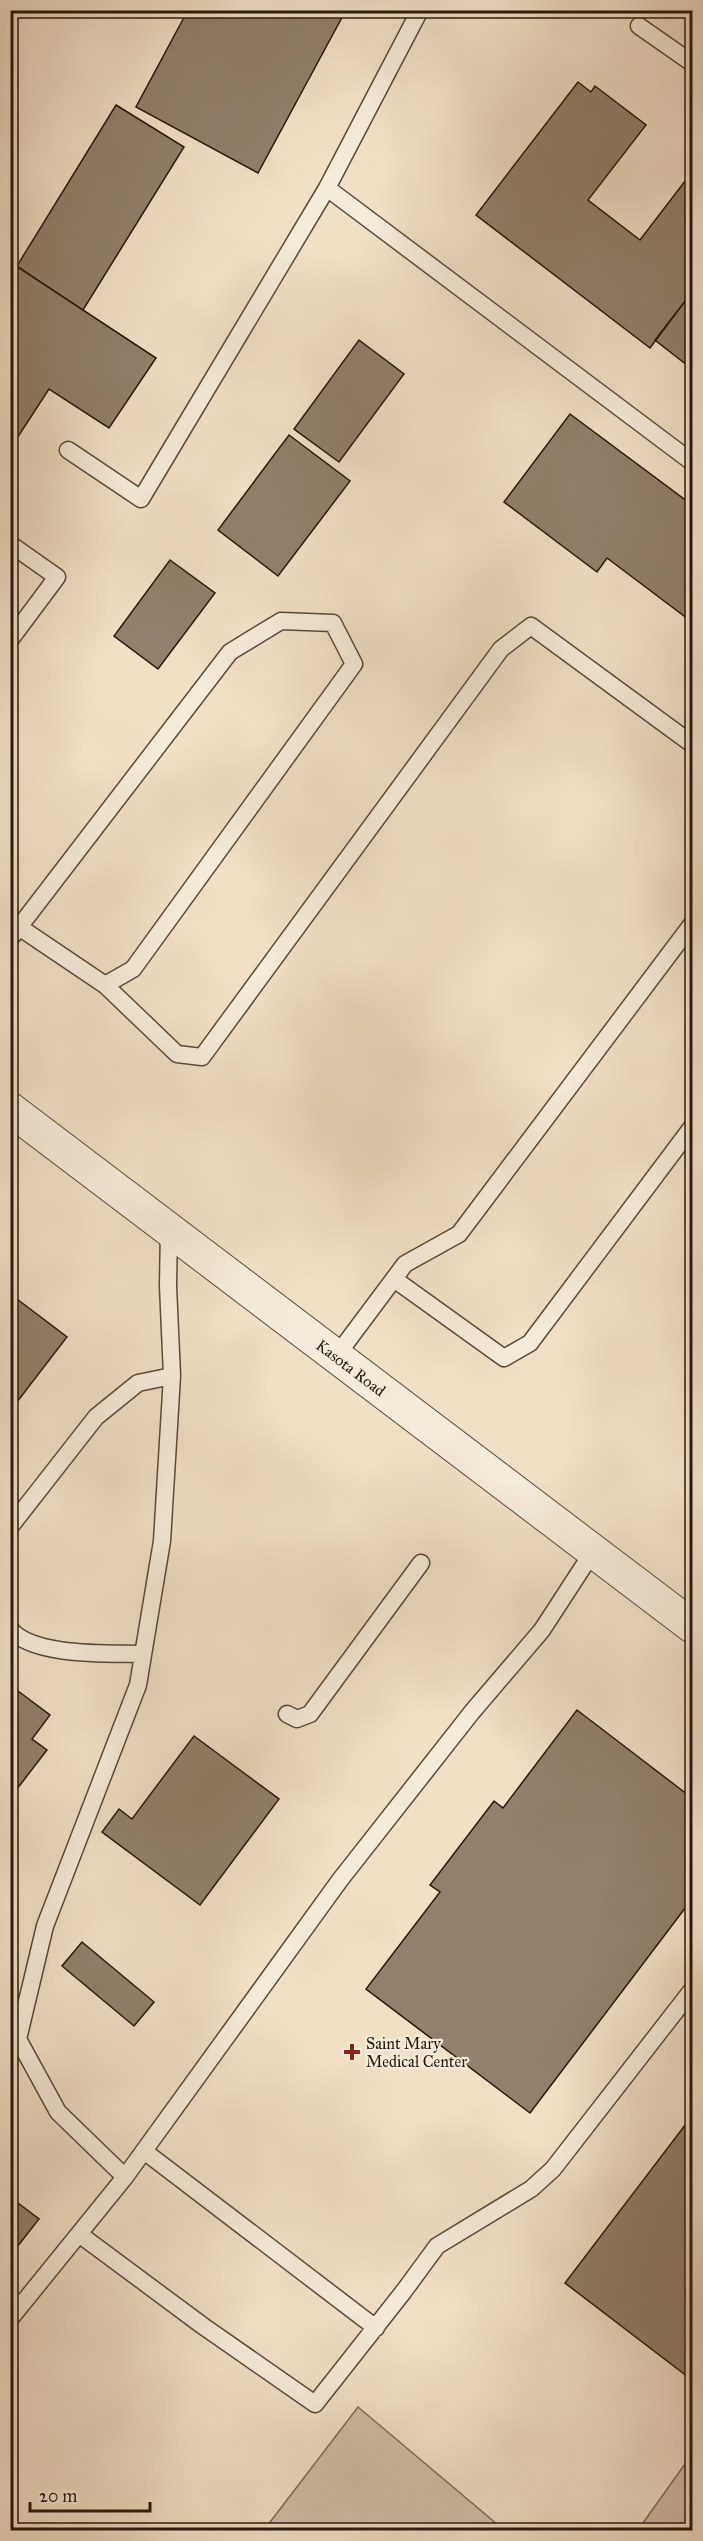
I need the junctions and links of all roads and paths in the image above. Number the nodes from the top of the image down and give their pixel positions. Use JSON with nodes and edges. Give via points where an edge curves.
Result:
{"nodes":[{"id":1,"x":420,"y":10,"type":"edge"},
{"id":2,"x":639,"y":26,"type":"dead end"},
{"id":3,"x":693,"y":63,"type":"edge"},
{"id":4,"x":327,"y":188,"type":"junction"},
{"id":5,"x":68,"y":450,"type":"dead end"},
{"id":6,"x":693,"y":462,"type":"edge"},
{"id":7,"x":10,"y":544,"type":"edge"},
{"id":8,"x":10,"y":640,"type":"edge"},
{"id":9,"x":693,"y":744,"type":"edge"},
{"id":10,"x":693,"y":924,"type":"edge"},
{"id":11,"x":15,"y":933,"type":"edge"},
{"id":12,"x":105,"y":985,"type":"junction"},
{"id":13,"x":10,"y":1109,"type":"edge"},
{"id":14,"x":693,"y":1127,"type":"edge"},
{"id":15,"x":169,"y":1228,"type":"junction"},
{"id":16,"x":394,"y":1279,"type":"junction"},
{"id":17,"x":337,"y":1355,"type":"junction"},
{"id":18,"x":172,"y":1376,"type":"junction"},
{"id":19,"x":10,"y":1527,"type":"edge"},
{"id":20,"x":594,"y":1550,"type":"junction"},
{"id":21,"x":421,"y":1563,"type":"dead end"},
{"id":22,"x":693,"y":1626,"type":"edge"},
{"id":23,"x":10,"y":1629,"type":"edge"},
{"id":24,"x":143,"y":1654,"type":"junction"},
{"id":25,"x":288,"y":1714,"type":"dead end"},
{"id":26,"x":693,"y":1990,"type":"edge"},
{"id":27,"x":144,"y":2151,"type":"junction"},
{"id":28,"x":125,"y":2177,"type":"junction"},
{"id":29,"x":80,"y":2234,"type":"junction"},
{"id":30,"x":10,"y":2319,"type":"edge"},
{"id":31,"x":376,"y":2328,"type":"junction"}],
"edges":[{"from":1,"to":4,"type":"lane"},
{"from":2,"to":3,"type":"lane"},
{"from":4,"to":5,"type":"lane","via":[[141,499]]},
{"from":4,"to":6,"type":"lane"},
{"from":7,"to":8,"type":"lane","via":[[57,578]]},
{"from":9,"to":12,"type":"lane","via":[[531,626],[501,649],[202,1057],[177,1054]]},
{"from":10,"to":16,"type":"lane","via":[[459,1234],[405,1264]]},
{"from":11,"to":12,"type":"lane"},
{"from":11,"to":12,"type":"lane","via":[[230,652],[281,621],[333,623],[354,664],[133,969]]},
{"from":13,"to":15,"type":"street","name":"Kasota Road"},
{"from":14,"to":16,"type":"lane","via":[[530,1343],[504,1358]]},
{"from":15,"to":17,"type":"street","name":"Kasota Road"},
{"from":15,"to":18,"type":"lane"},
{"from":16,"to":17,"type":"lane"},
{"from":17,"to":20,"type":"street","name":"Kasota Road"},
{"from":18,"to":19,"type":"lane","via":[[138,1383],[96,1417]]},
{"from":18,"to":24,"type":"lane","via":[[162,1541]]},
{"from":20,"to":22,"type":"street","name":"Kasota Road"},
{"from":20,"to":27,"type":"lane","via":[[542,1630],[340,1880]]},
{"from":21,"to":25,"type":"lane","via":[[310,1714],[297,1719]]},
{"from":23,"to":24,"type":"lane","via":[[53,1650]]},
{"from":24,"to":28,"type":"lane","via":[[138,1685],[45,1926],[18,2039],[58,2112]]},
{"from":26,"to":31,"type":"lane","via":[[553,2169],[531,2189],[437,2246]]},
{"from":27,"to":28,"type":"lane"},
{"from":27,"to":31,"type":"lane"},
{"from":28,"to":29,"type":"lane"},
{"from":29,"to":30,"type":"lane"},
{"from":29,"to":31,"type":"lane","via":[[315,2404]]}]}
